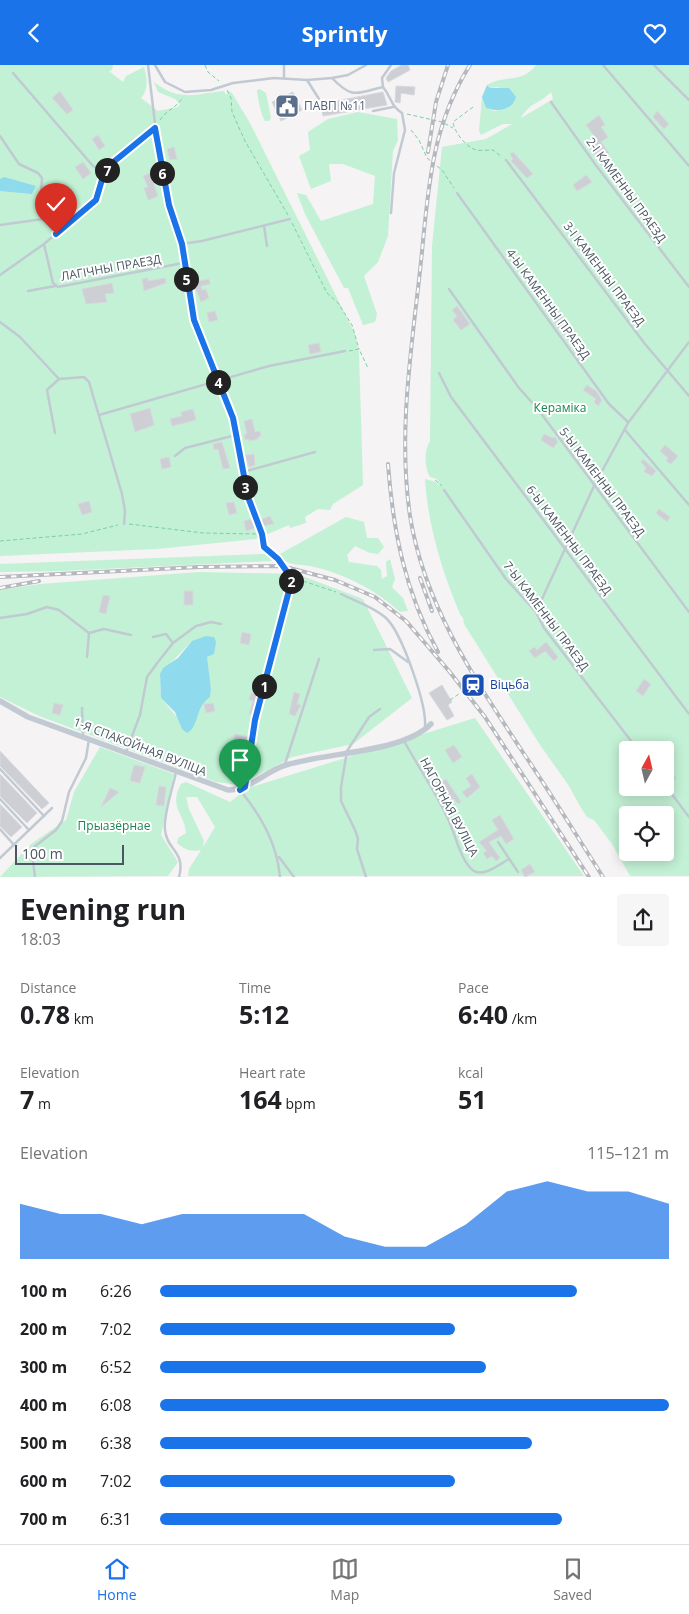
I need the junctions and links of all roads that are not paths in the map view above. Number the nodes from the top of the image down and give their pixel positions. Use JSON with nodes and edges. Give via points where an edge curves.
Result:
{"nodes":[{"id":1,"x":148,"y":65,"type":"edge"},
{"id":2,"x":155,"y":65,"type":"edge"},
{"id":3,"x":284,"y":65,"type":"edge"},
{"id":4,"x":366,"y":65,"type":"edge"},
{"id":5,"x":391,"y":65,"type":"edge"},
{"id":6,"x":603,"y":65,"type":"edge"},
{"id":7,"x":654,"y":65,"type":"edge"},
{"id":8,"x":14,"y":73,"type":"dead end"},
{"id":9,"x":284,"y":77,"type":"junction"},
{"id":10,"x":332,"y":78,"type":"junction"},
{"id":11,"x":307,"y":81,"type":"junction"},
{"id":12,"x":383,"y":87,"type":"junction"},
{"id":13,"x":319,"y":99,"type":"dead end"},
{"id":14,"x":689,"y":101,"type":"edge"},
{"id":15,"x":552,"y":102,"type":"dead end"},
{"id":16,"x":393,"y":107,"type":"junction"},
{"id":17,"x":373,"y":111,"type":"dead end"},
{"id":18,"x":155,"y":128,"type":"junction"},
{"id":19,"x":0,"y":136,"type":"edge"},
{"id":20,"x":506,"y":160,"type":"road end"},
{"id":21,"x":689,"y":165,"type":"edge"},
{"id":22,"x":104,"y":173,"type":"junction"},
{"id":23,"x":458,"y":193,"type":"road end"},
{"id":24,"x":391,"y":213,"type":"dead end"},
{"id":25,"x":44,"y":219,"type":"junction"},
{"id":26,"x":290,"y":219,"type":"dead end"},
{"id":27,"x":0,"y":225,"type":"edge"},
{"id":28,"x":264,"y":226,"type":"junction"},
{"id":29,"x":56,"y":234,"type":"junction"},
{"id":30,"x":44,"y":244,"type":"junction"},
{"id":31,"x":182,"y":244,"type":"junction"},
{"id":32,"x":268,"y":246,"type":"dead end"},
{"id":33,"x":183,"y":263,"type":"junction"},
{"id":34,"x":0,"y":275,"type":"edge"},
{"id":35,"x":55,"y":286,"type":"junction"},
{"id":36,"x":689,"y":287,"type":"edge"},
{"id":37,"x":450,"y":289,"type":"dead end"},
{"id":38,"x":28,"y":291,"type":"dead end"},
{"id":39,"x":0,"y":322,"type":"edge"},
{"id":40,"x":689,"y":342,"type":"edge"},
{"id":41,"x":345,"y":351,"type":"road end"},
{"id":42,"x":668,"y":369,"type":"junction"},
{"id":43,"x":439,"y":373,"type":"dead end"},
{"id":44,"x":59,"y":379,"type":"junction"},
{"id":45,"x":217,"y":379,"type":"junction"},
{"id":46,"x":689,"y":396,"type":"edge"},
{"id":47,"x":100,"y":415,"type":"junction"},
{"id":48,"x":628,"y":423,"type":"junction"},
{"id":49,"x":625,"y":430,"type":"junction"},
{"id":50,"x":55,"y":433,"type":"dead end"},
{"id":51,"x":236,"y":435,"type":"junction"},
{"id":52,"x":315,"y":452,"type":"dead end"},
{"id":53,"x":175,"y":457,"type":"dead end"},
{"id":54,"x":243,"y":472,"type":"junction"},
{"id":55,"x":594,"y":486,"type":"junction"},
{"id":56,"x":444,"y":490,"type":"road end"},
{"id":57,"x":689,"y":505,"type":"edge"},
{"id":58,"x":124,"y":524,"type":"road end"},
{"id":59,"x":262,"y":534,"type":"road end"},
{"id":60,"x":565,"y":549,"type":"junction"},
{"id":61,"x":292,"y":579,"type":"road end"},
{"id":62,"x":341,"y":595,"type":"road end"},
{"id":63,"x":689,"y":612,"type":"edge"},
{"id":64,"x":536,"y":613,"type":"junction"},
{"id":65,"x":0,"y":618,"type":"edge"},
{"id":66,"x":221,"y":624,"type":"dead end"},
{"id":67,"x":89,"y":633,"type":"junction"},
{"id":68,"x":131,"y":635,"type":"dead end"},
{"id":69,"x":153,"y":637,"type":"dead end"},
{"id":70,"x":173,"y":643,"type":"junction"},
{"id":71,"x":374,"y":650,"type":"dead end"},
{"id":72,"x":87,"y":657,"type":"dead end"},
{"id":73,"x":318,"y":659,"type":"dead end"},
{"id":74,"x":409,"y":663,"type":"junction"},
{"id":75,"x":0,"y":701,"type":"edge"},
{"id":76,"x":82,"y":708,"type":"dead end"},
{"id":77,"x":380,"y":709,"type":"dead end"},
{"id":78,"x":689,"y":714,"type":"edge"},
{"id":79,"x":432,"y":724,"type":"dead end"},
{"id":80,"x":425,"y":731,"type":"junction"},
{"id":81,"x":86,"y":738,"type":"junction"},
{"id":82,"x":404,"y":741,"type":"junction"},
{"id":83,"x":631,"y":741,"type":"edge"},
{"id":84,"x":347,"y":751,"type":"junction"},
{"id":85,"x":126,"y":752,"type":"junction"},
{"id":86,"x":284,"y":765,"type":"junction"},
{"id":87,"x":0,"y":769,"type":"edge"},
{"id":88,"x":176,"y":772,"type":"junction"},
{"id":89,"x":242,"y":789,"type":"junction"},
{"id":90,"x":673,"y":796,"type":"edge"},
{"id":91,"x":0,"y":799,"type":"edge"},
{"id":92,"x":52,"y":808,"type":"dead end"},
{"id":93,"x":44,"y":816,"type":"junction"},
{"id":94,"x":689,"y":817,"type":"edge"},
{"id":95,"x":0,"y":829,"type":"edge"},
{"id":96,"x":29,"y":830,"type":"junction"},
{"id":97,"x":498,"y":842,"type":"dead end"},
{"id":98,"x":14,"y":845,"type":"junction"},
{"id":99,"x":278,"y":856,"type":"junction"},
{"id":100,"x":0,"y":858,"type":"edge"},
{"id":101,"x":509,"y":859,"type":"junction"},
{"id":102,"x":518,"y":872,"type":"dead end"},
{"id":103,"x":35,"y":877,"type":"edge"},
{"id":104,"x":179,"y":877,"type":"edge"},
{"id":105,"x":280,"y":877,"type":"edge"},
{"id":106,"x":294,"y":877,"type":"edge"},
{"id":107,"x":366,"y":877,"type":"edge"}],
"edges":[{"from":1,"to":18,"type":"lane"},
{"from":2,"to":9,"type":"lane","via":[[165,82],[185,92]]},
{"from":3,"to":9,"type":"lane"},
{"from":4,"to":10,"type":"lane","via":[[348,75]]},
{"from":5,"to":12,"type":"lane","via":[[382,78]]},
{"from":6,"to":21,"type":"lane"},
{"from":7,"to":14,"type":"lane"},
{"from":8,"to":22,"type":"lane","via":[[93,166]]},
{"from":9,"to":11,"type":"lane"},
{"from":10,"to":11,"type":"lane"},
{"from":10,"to":12,"type":"lane","via":[[350,93]]},
{"from":11,"to":13,"type":"lane"},
{"from":12,"to":16,"type":"lane"},
{"from":15,"to":36,"type":"lane","name":"2-І КАМЕННЫ ПРАЕЗД"},
{"from":16,"to":17,"type":"lane"},
{"from":16,"to":24,"type":"lane","via":[[402,113],[405,130],[394,173]]},
{"from":18,"to":22,"type":"lane"},
{"from":18,"to":31,"type":"lane","via":[[169,205]]},
{"from":19,"to":25,"type":"lane","via":[[19,164],[42,178],[40,210]]},
{"from":20,"to":42,"type":"lane","name":"3-І КАМЕННЫ ПРАЕЗД","via":[[633,329]]},
{"from":22,"to":29,"type":"lane","via":[[96,200]]},
{"from":23,"to":48,"type":"lane","name":"4-Ы КАМЕННЫ ПРАЕЗД","via":[[609,404]]},
{"from":25,"to":27,"type":"lane"},
{"from":25,"to":29,"type":"lane"},
{"from":26,"to":28,"type":"lane"},
{"from":28,"to":31,"type":"lane"},
{"from":28,"to":32,"type":"lane"},
{"from":29,"to":30,"type":"lane"},
{"from":30,"to":34,"type":"lane"},
{"from":30,"to":35,"type":"lane","name":"ЛАГІЧНЫ ПРАЕЗД"},
{"from":31,"to":33,"type":"lane"},
{"from":33,"to":35,"type":"lane","name":"ЛАГІЧНЫ ПРАЕЗД"},
{"from":33,"to":45,"type":"lane","via":[[194,320]]},
{"from":35,"to":38,"type":"lane"},
{"from":37,"to":55,"type":"lane","name":"5-Ы КАМЕННЫ ПРАЕЗД","via":[[519,388]]},
{"from":39,"to":44,"type":"lane","via":[[20,337]]},
{"from":40,"to":42,"type":"lane"},
{"from":41,"to":45,"type":"lane"},
{"from":42,"to":46,"type":"lane","name":"3-І КАМЕННЫ ПРАЕЗД"},
{"from":42,"to":48,"type":"lane"},
{"from":43,"to":60,"type":"lane","name":"6-Ы КАМЕННЫ ПРАЕЗД","via":[[451,397]]},
{"from":44,"to":47,"type":"lane","via":[[84,377],[89,382]]},
{"from":44,"to":50,"type":"lane","via":[[47,390]]},
{"from":45,"to":47,"type":"lane"},
{"from":45,"to":51,"type":"lane","via":[[233,418]]},
{"from":47,"to":58,"type":"lane","via":[[126,511]]},
{"from":48,"to":49,"type":"lane"},
{"from":49,"to":55,"type":"lane"},
{"from":49,"to":57,"type":"lane"},
{"from":51,"to":53,"type":"lane","via":[[185,448]]},
{"from":51,"to":54,"type":"lane"},
{"from":52,"to":54,"type":"lane"},
{"from":54,"to":59,"type":"lane","via":[[248,497]]},
{"from":55,"to":60,"type":"lane"},
{"from":55,"to":63,"type":"lane","name":"5-Ы КАМЕННЫ ПРАЕЗД"},
{"from":56,"to":64,"type":"lane","name":"7-Ы КАМЕННЫ ПРАЕЗД","via":[[506,579]]},
{"from":60,"to":64,"type":"lane"},
{"from":60,"to":78,"type":"lane","name":"6-Ы КАМЕННЫ ПРАЕЗД"},
{"from":61,"to":89,"type":"lane","via":[[255,720]]},
{"from":62,"to":74,"type":"lane","via":[[387,619]]},
{"from":64,"to":83,"type":"lane","name":"7-Ы КАМЕННЫ ПРАЕЗД","via":[[544,628]]},
{"from":65,"to":67,"type":"lane","via":[[47,607],[59,610]]},
{"from":66,"to":70,"type":"lane","via":[[196,626]]},
{"from":67,"to":68,"type":"lane","via":[[104,629]]},
{"from":67,"to":72,"type":"lane"},
{"from":69,"to":70,"type":"lane","via":[[166,634]]},
{"from":70,"to":85,"type":"lane","via":[[147,677],[140,715]]},
{"from":71,"to":74,"type":"lane","via":[[390,649]]},
{"from":73,"to":86,"type":"lane"},
{"from":74,"to":80,"type":"lane","via":[[426,717]]},
{"from":75,"to":81,"type":"street","name":"1-Я СПАКОЙНАЯ ВУЛІЦА","via":[[28,717]]},
{"from":76,"to":81,"type":"lane"},
{"from":77,"to":84,"type":"lane","via":[[369,717]]},
{"from":79,"to":80,"type":"street"},
{"from":80,"to":82,"type":"street"},
{"from":81,"to":85,"type":"street","name":"1-Я СПАКОЙНАЯ ВУЛІЦА"},
{"from":81,"to":103,"type":"lane","via":[[86,758],[68,792],[62,821],[56,830],[34,847]]},
{"from":82,"to":84,"type":"street"},
{"from":82,"to":101,"type":"lane","name":"НАГОРНАЯ ВУЛІЦА","via":[[474,871],[487,872]]},
{"from":84,"to":86,"type":"street"},
{"from":84,"to":107,"type":"lane","via":[[341,801],[355,829],[356,849]]},
{"from":85,"to":88,"type":"street","name":"1-Я СПАКОЙНАЯ ВУЛІЦА"},
{"from":86,"to":89,"type":"street"},
{"from":87,"to":93,"type":"lane"},
{"from":88,"to":89,"type":"street","name":"1-Я СПАКОЙНАЯ ВУЛІЦА","via":[[228,790]]},
{"from":88,"to":104,"type":"lane","via":[[164,829],[167,840],[182,862]]},
{"from":89,"to":99,"type":"lane","via":[[265,825]]},
{"from":90,"to":94,"type":"lane"},
{"from":91,"to":96,"type":"lane"},
{"from":92,"to":93,"type":"lane"},
{"from":93,"to":96,"type":"lane"},
{"from":95,"to":98,"type":"lane"},
{"from":96,"to":98,"type":"lane"},
{"from":97,"to":101,"type":"lane"},
{"from":98,"to":100,"type":"lane"},
{"from":99,"to":105,"type":"lane"},
{"from":99,"to":106,"type":"lane"},
{"from":101,"to":102,"type":"lane"}]}
